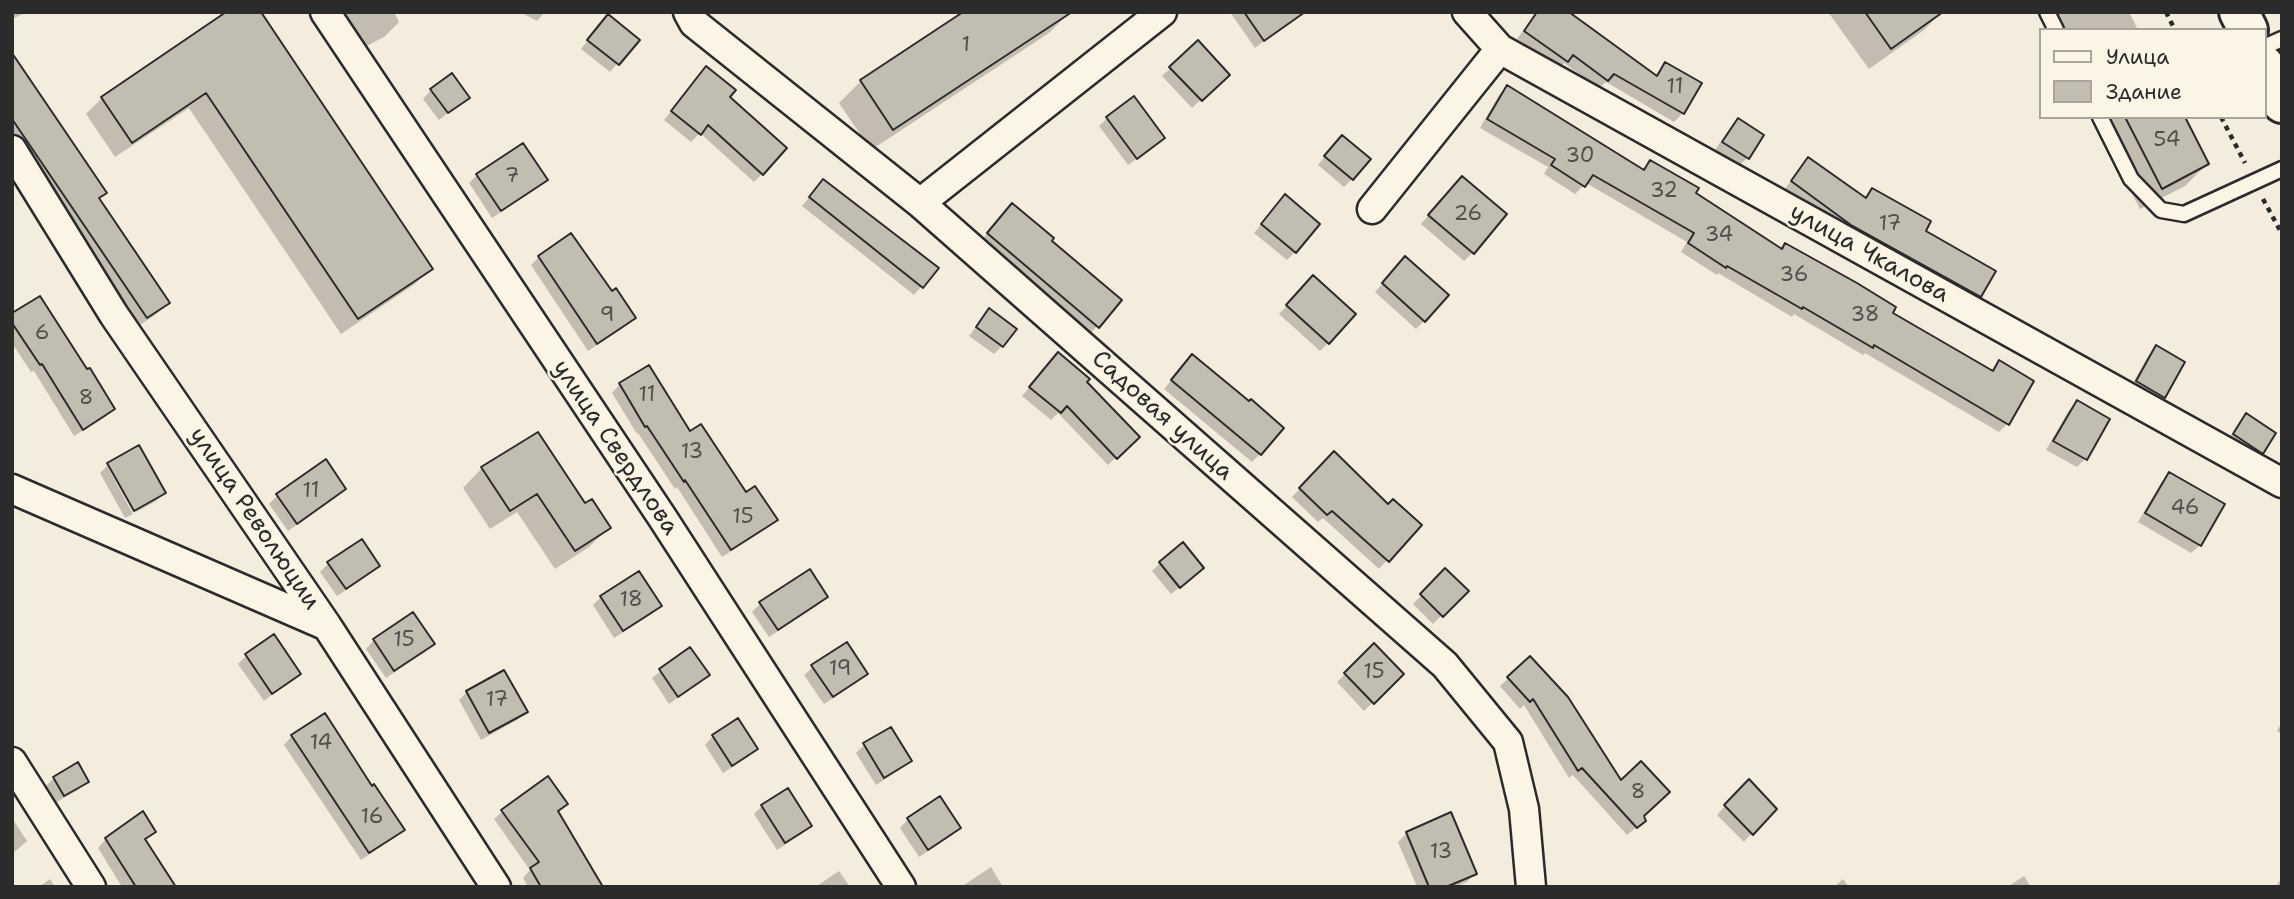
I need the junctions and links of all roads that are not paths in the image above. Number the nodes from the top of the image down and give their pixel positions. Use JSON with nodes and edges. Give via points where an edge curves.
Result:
{"nodes":[{"id":1,"x":325,"y":12,"type":"edge"},
{"id":2,"x":688,"y":12,"type":"edge"},
{"id":3,"x":1162,"y":12,"type":"edge"},
{"id":4,"x":1467,"y":12,"type":"edge"},
{"id":5,"x":2047,"y":12,"type":"edge"},
{"id":6,"x":2239,"y":12,"type":"edge"},
{"id":7,"x":2055,"y":28,"type":"edge"},
{"id":8,"x":2247,"y":28,"type":"edge"},
{"id":9,"x":2282,"y":39,"type":"edge"},
{"id":10,"x":2266,"y":46,"type":"edge"},
{"id":11,"x":1500,"y":49,"type":"junction"},
{"id":12,"x":2266,"y":69,"type":"edge"},
{"id":13,"x":2282,"y":103,"type":"edge"},
{"id":14,"x":2101,"y":119,"type":"edge"},
{"id":15,"x":12,"y":150,"type":"edge"},
{"id":16,"x":2282,"y":169,"type":"edge"},
{"id":17,"x":920,"y":203,"type":"junction"},
{"id":18,"x":1372,"y":209,"type":"dead end"},
{"id":19,"x":2282,"y":483,"type":"edge"},
{"id":20,"x":12,"y":489,"type":"edge"},
{"id":21,"x":327,"y":626,"type":"junction"},
{"id":22,"x":12,"y":762,"type":"edge"},
{"id":23,"x":91,"y":887,"type":"edge"},
{"id":24,"x":496,"y":887,"type":"edge"},
{"id":25,"x":901,"y":887,"type":"edge"},
{"id":26,"x":1531,"y":887,"type":"edge"}],
"edges":[{"from":1,"to":25,"type":"street","name":"улица Свердлова","via":[[662,517]]},
{"from":2,"to":17,"type":"street","name":"Садовая улица","via":[[694,23]]},
{"from":3,"to":17,"type":"street"},
{"from":4,"to":11,"type":"street","name":"улица Чкалова"},
{"from":5,"to":7,"type":"lane"},
{"from":6,"to":8,"type":"main road"},
{"from":9,"to":10,"type":"lane"},
{"from":11,"to":18,"type":"street"},
{"from":11,"to":19,"type":"street","name":"улица Чкалова"},
{"from":12,"to":13,"type":"main road"},
{"from":14,"to":16,"type":"lane","via":[[2132,179],[2161,210],[2184,214]]},
{"from":15,"to":21,"type":"street","name":"улица Революции","via":[[114,315]]},
{"from":17,"to":26,"type":"street","name":"Садовая улица","via":[[1445,665],[1508,742],[1524,809]]},
{"from":20,"to":21,"type":"street"},
{"from":21,"to":24,"type":"street","name":"улица Революции"},
{"from":22,"to":23,"type":"street"}]}
